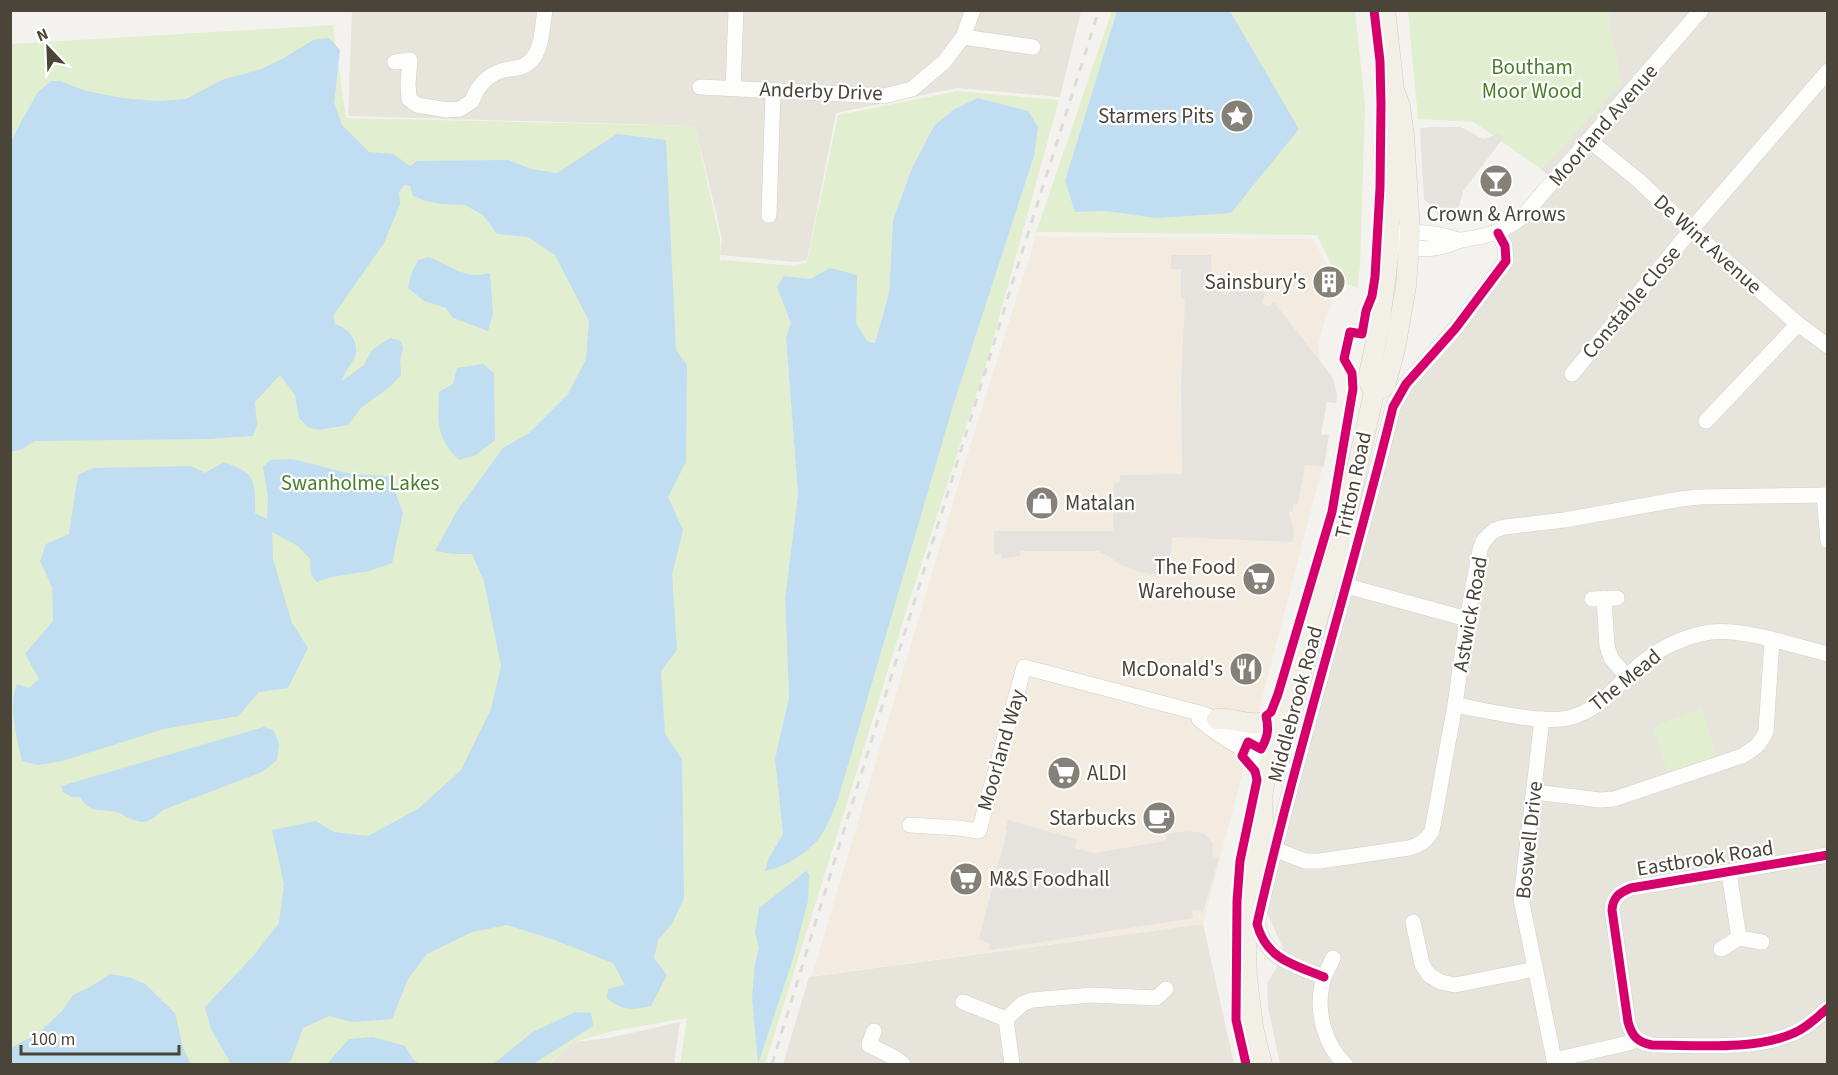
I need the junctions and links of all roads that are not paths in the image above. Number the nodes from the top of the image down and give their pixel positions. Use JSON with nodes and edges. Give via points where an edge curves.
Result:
{"nodes":[{"id":1,"x":545,"y":10,"type":"edge"},
{"id":2,"x":736,"y":10,"type":"edge"},
{"id":3,"x":973,"y":10,"type":"edge"},
{"id":4,"x":1385,"y":10,"type":"edge"},
{"id":5,"x":1701,"y":10,"type":"edge"},
{"id":6,"x":963,"y":38,"type":"junction"},
{"id":7,"x":1033,"y":47,"type":"dead end"},
{"id":8,"x":395,"y":62,"type":"dead end"},
{"id":9,"x":1827,"y":71,"type":"edge"},
{"id":10,"x":700,"y":87,"type":"dead end"},
{"id":11,"x":733,"y":88,"type":"junction"},
{"id":12,"x":1394,"y":90,"type":"junction"},
{"id":13,"x":773,"y":91,"type":"junction"},
{"id":14,"x":1589,"y":140,"type":"junction"},
{"id":15,"x":769,"y":215,"type":"dead end"},
{"id":16,"x":1691,"y":230,"type":"junction"},
{"id":17,"x":1498,"y":233,"type":"junction"},
{"id":18,"x":1390,"y":238,"type":"junction"},
{"id":19,"x":1410,"y":239,"type":"junction"},
{"id":20,"x":1406,"y":286,"type":"junction"},
{"id":21,"x":1798,"y":324,"type":"junction"},
{"id":22,"x":1372,"y":342,"type":"junction"},
{"id":23,"x":1827,"y":346,"type":"edge"},
{"id":24,"x":1572,"y":374,"type":"dead end"},
{"id":25,"x":1374,"y":393,"type":"junction"},
{"id":26,"x":1706,"y":421,"type":"dead end"},
{"id":27,"x":1826,"y":495,"type":"edge"},
{"id":28,"x":1827,"y":541,"type":"edge"},
{"id":29,"x":1347,"y":586,"type":"junction"},
{"id":30,"x":1604,"y":598,"type":"dead end"},
{"id":31,"x":1467,"y":619,"type":"junction"},
{"id":32,"x":1772,"y":640,"type":"junction"},
{"id":33,"x":1827,"y":646,"type":"edge"},
{"id":34,"x":1827,"y":654,"type":"edge"},
{"id":35,"x":1627,"y":677,"type":"junction"},
{"id":36,"x":1291,"y":705,"type":"junction"},
{"id":37,"x":1455,"y":705,"type":"junction"},
{"id":38,"x":1193,"y":712,"type":"junction"},
{"id":39,"x":1217,"y":719,"type":"junction"},
{"id":40,"x":1542,"y":719,"type":"junction"},
{"id":41,"x":1278,"y":756,"type":"junction"},
{"id":42,"x":1534,"y":792,"type":"junction"},
{"id":43,"x":910,"y":825,"type":"dead end"},
{"id":44,"x":1274,"y":849,"type":"junction"},
{"id":45,"x":1827,"y":855,"type":"edge"},
{"id":46,"x":1729,"y":873,"type":"junction"},
{"id":47,"x":1413,"y":922,"type":"dead end"},
{"id":48,"x":1739,"y":938,"type":"junction"},
{"id":49,"x":1762,"y":942,"type":"dead end"},
{"id":50,"x":1721,"y":949,"type":"dead end"},
{"id":51,"x":1333,"y":958,"type":"dead end"},
{"id":52,"x":1535,"y":969,"type":"junction"},
{"id":53,"x":1324,"y":977,"type":"junction"},
{"id":54,"x":1162,"y":999,"type":"dead end"},
{"id":55,"x":963,"y":1002,"type":"dead end"},
{"id":56,"x":1827,"y":1008,"type":"edge"},
{"id":57,"x":1006,"y":1019,"type":"junction"},
{"id":58,"x":1635,"y":1039,"type":"junction"},
{"id":59,"x":867,"y":1042,"type":"dead end"},
{"id":60,"x":1555,"y":1062,"type":"edge"},
{"id":61,"x":903,"y":1065,"type":"edge"},
{"id":62,"x":1012,"y":1065,"type":"edge"},
{"id":63,"x":1262,"y":1065,"type":"edge"},
{"id":64,"x":1345,"y":1065,"type":"edge"}],
"edges":[{"from":1,"to":8,"type":"street","via":[[542,38],[533,59],[517,69],[490,76],[476,89],[472,101],[460,109],[417,105],[409,99],[410,60]]},
{"from":2,"to":11,"type":"street"},
{"from":3,"to":6,"type":"street","name":"Anderby Drive"},
{"from":4,"to":12,"type":"main road","name":"Tritton Road"},
{"from":5,"to":14,"type":"street","name":"Moorland Avenue"},
{"from":6,"to":7,"type":"street"},
{"from":6,"to":13,"type":"street","name":"Anderby Drive","via":[[944,62],[912,88],[884,96]]},
{"from":9,"to":16,"type":"street","name":"Constable Close"},
{"from":10,"to":11,"type":"street","name":"Anderby Drive"},
{"from":11,"to":13,"type":"street","name":"Anderby Drive"},
{"from":12,"to":18,"type":"main road","name":"Tritton Road","via":[[1390,108]]},
{"from":12,"to":19,"type":"main road","name":"Tritton Road","via":[[1404,136]]},
{"from":13,"to":15,"type":"street"},
{"from":14,"to":16,"type":"street","name":"De Wint Avenue"},
{"from":14,"to":17,"type":"street","name":"Moorland Avenue","via":[[1522,217]]},
{"from":16,"to":21,"type":"street","name":"De Wint Avenue"},
{"from":16,"to":24,"type":"street","name":"Constable Close"},
{"from":17,"to":19,"type":"street","name":"Moorland Avenue","via":[[1459,240],[1446,235]]},
{"from":17,"to":29,"type":"street","name":"Middlebrook Road","via":[[1505,246],[1506,261],[1406,384],[1394,407]]},
{"from":18,"to":19,"type":"street"},
{"from":18,"to":22,"type":"main road","name":"Tritton Road","via":[[1382,310]]},
{"from":19,"to":20,"type":"main road","name":"Tritton Road"},
{"from":20,"to":22,"type":"main road","via":[[1394,301],[1389,328]]},
{"from":20,"to":25,"type":"main road","name":"Tritton Road","via":[[1385,386]]},
{"from":21,"to":23,"type":"street","name":"De Wint Avenue"},
{"from":21,"to":26,"type":"street"},
{"from":22,"to":25,"type":"main road","name":"Tritton Road","via":[[1368,379]]},
{"from":25,"to":36,"type":"main road","name":"Tritton Road","via":[[1341,544]]},
{"from":27,"to":28,"type":"street"},
{"from":27,"to":31,"type":"street","name":"Astwick Road","via":[[1698,497],[1495,530],[1480,550]]},
{"from":29,"to":31,"type":"street"},
{"from":29,"to":44,"type":"street","name":"Middlebrook Road"},
{"from":30,"to":35,"type":"street","via":[[1607,646],[1611,658]]},
{"from":31,"to":37,"type":"street","name":"Astwick Road"},
{"from":32,"to":34,"type":"street","name":"The Mead"},
{"from":32,"to":35,"type":"street","name":"The Mead","via":[[1737,632],[1711,632],[1672,644]]},
{"from":32,"to":42,"type":"street","via":[[1766,731],[1754,749],[1614,799]]},
{"from":33,"to":34,"type":"street"},
{"from":35,"to":40,"type":"street","name":"The Mead","via":[[1609,696],[1584,713]]},
{"from":36,"to":39,"type":"main road","via":[[1264,722]]},
{"from":36,"to":41,"type":"main road","name":"Tritton Road","via":[[1281,725]]},
{"from":37,"to":40,"type":"street","name":"The Mead"},
{"from":37,"to":44,"type":"street","name":"Astwick Road","via":[[1435,824],[1419,845],[1320,861],[1305,861]]},
{"from":38,"to":39,"type":"street","name":"Moorland Way"},
{"from":38,"to":41,"type":"street","name":"Moorland Way","via":[[1245,749]]},
{"from":38,"to":43,"type":"street","name":"Moorland Way","via":[[1024,667],[979,831]]},
{"from":39,"to":41,"type":"street","name":"Moorland Way"},
{"from":40,"to":42,"type":"street","name":"Boswell Drive"},
{"from":41,"to":63,"type":"main road","name":"Tritton Road","via":[[1262,797],[1263,822],[1246,949],[1249,1000]]},
{"from":42,"to":52,"type":"street","name":"Boswell Drive","via":[[1521,899]]},
{"from":44,"to":53,"type":"street","name":"Middlebrook Road","via":[[1258,929],[1271,952]]},
{"from":45,"to":46,"type":"street","name":"Eastbrook Road"},
{"from":46,"to":48,"type":"street"},
{"from":46,"to":58,"type":"street","name":"Eastbrook Road","via":[[1631,888],[1613,902],[1628,1022]]},
{"from":47,"to":52,"type":"street","via":[[1422,964],[1441,982],[1455,986]]},
{"from":48,"to":49,"type":"street"},
{"from":48,"to":50,"type":"street"},
{"from":51,"to":53,"type":"street"},
{"from":52,"to":60,"type":"street","name":"Boswell Drive"},
{"from":53,"to":64,"type":"street","via":[[1320,998],[1325,1032],[1331,1049]]},
{"from":54,"to":57,"type":"street","via":[[1092,994],[1032,1000]]},
{"from":55,"to":57,"type":"street"},
{"from":56,"to":58,"type":"street","via":[[1796,1033],[1755,1045],[1652,1045]]},
{"from":57,"to":62,"type":"street"},
{"from":58,"to":60,"type":"street"},
{"from":59,"to":61,"type":"street"}]}
